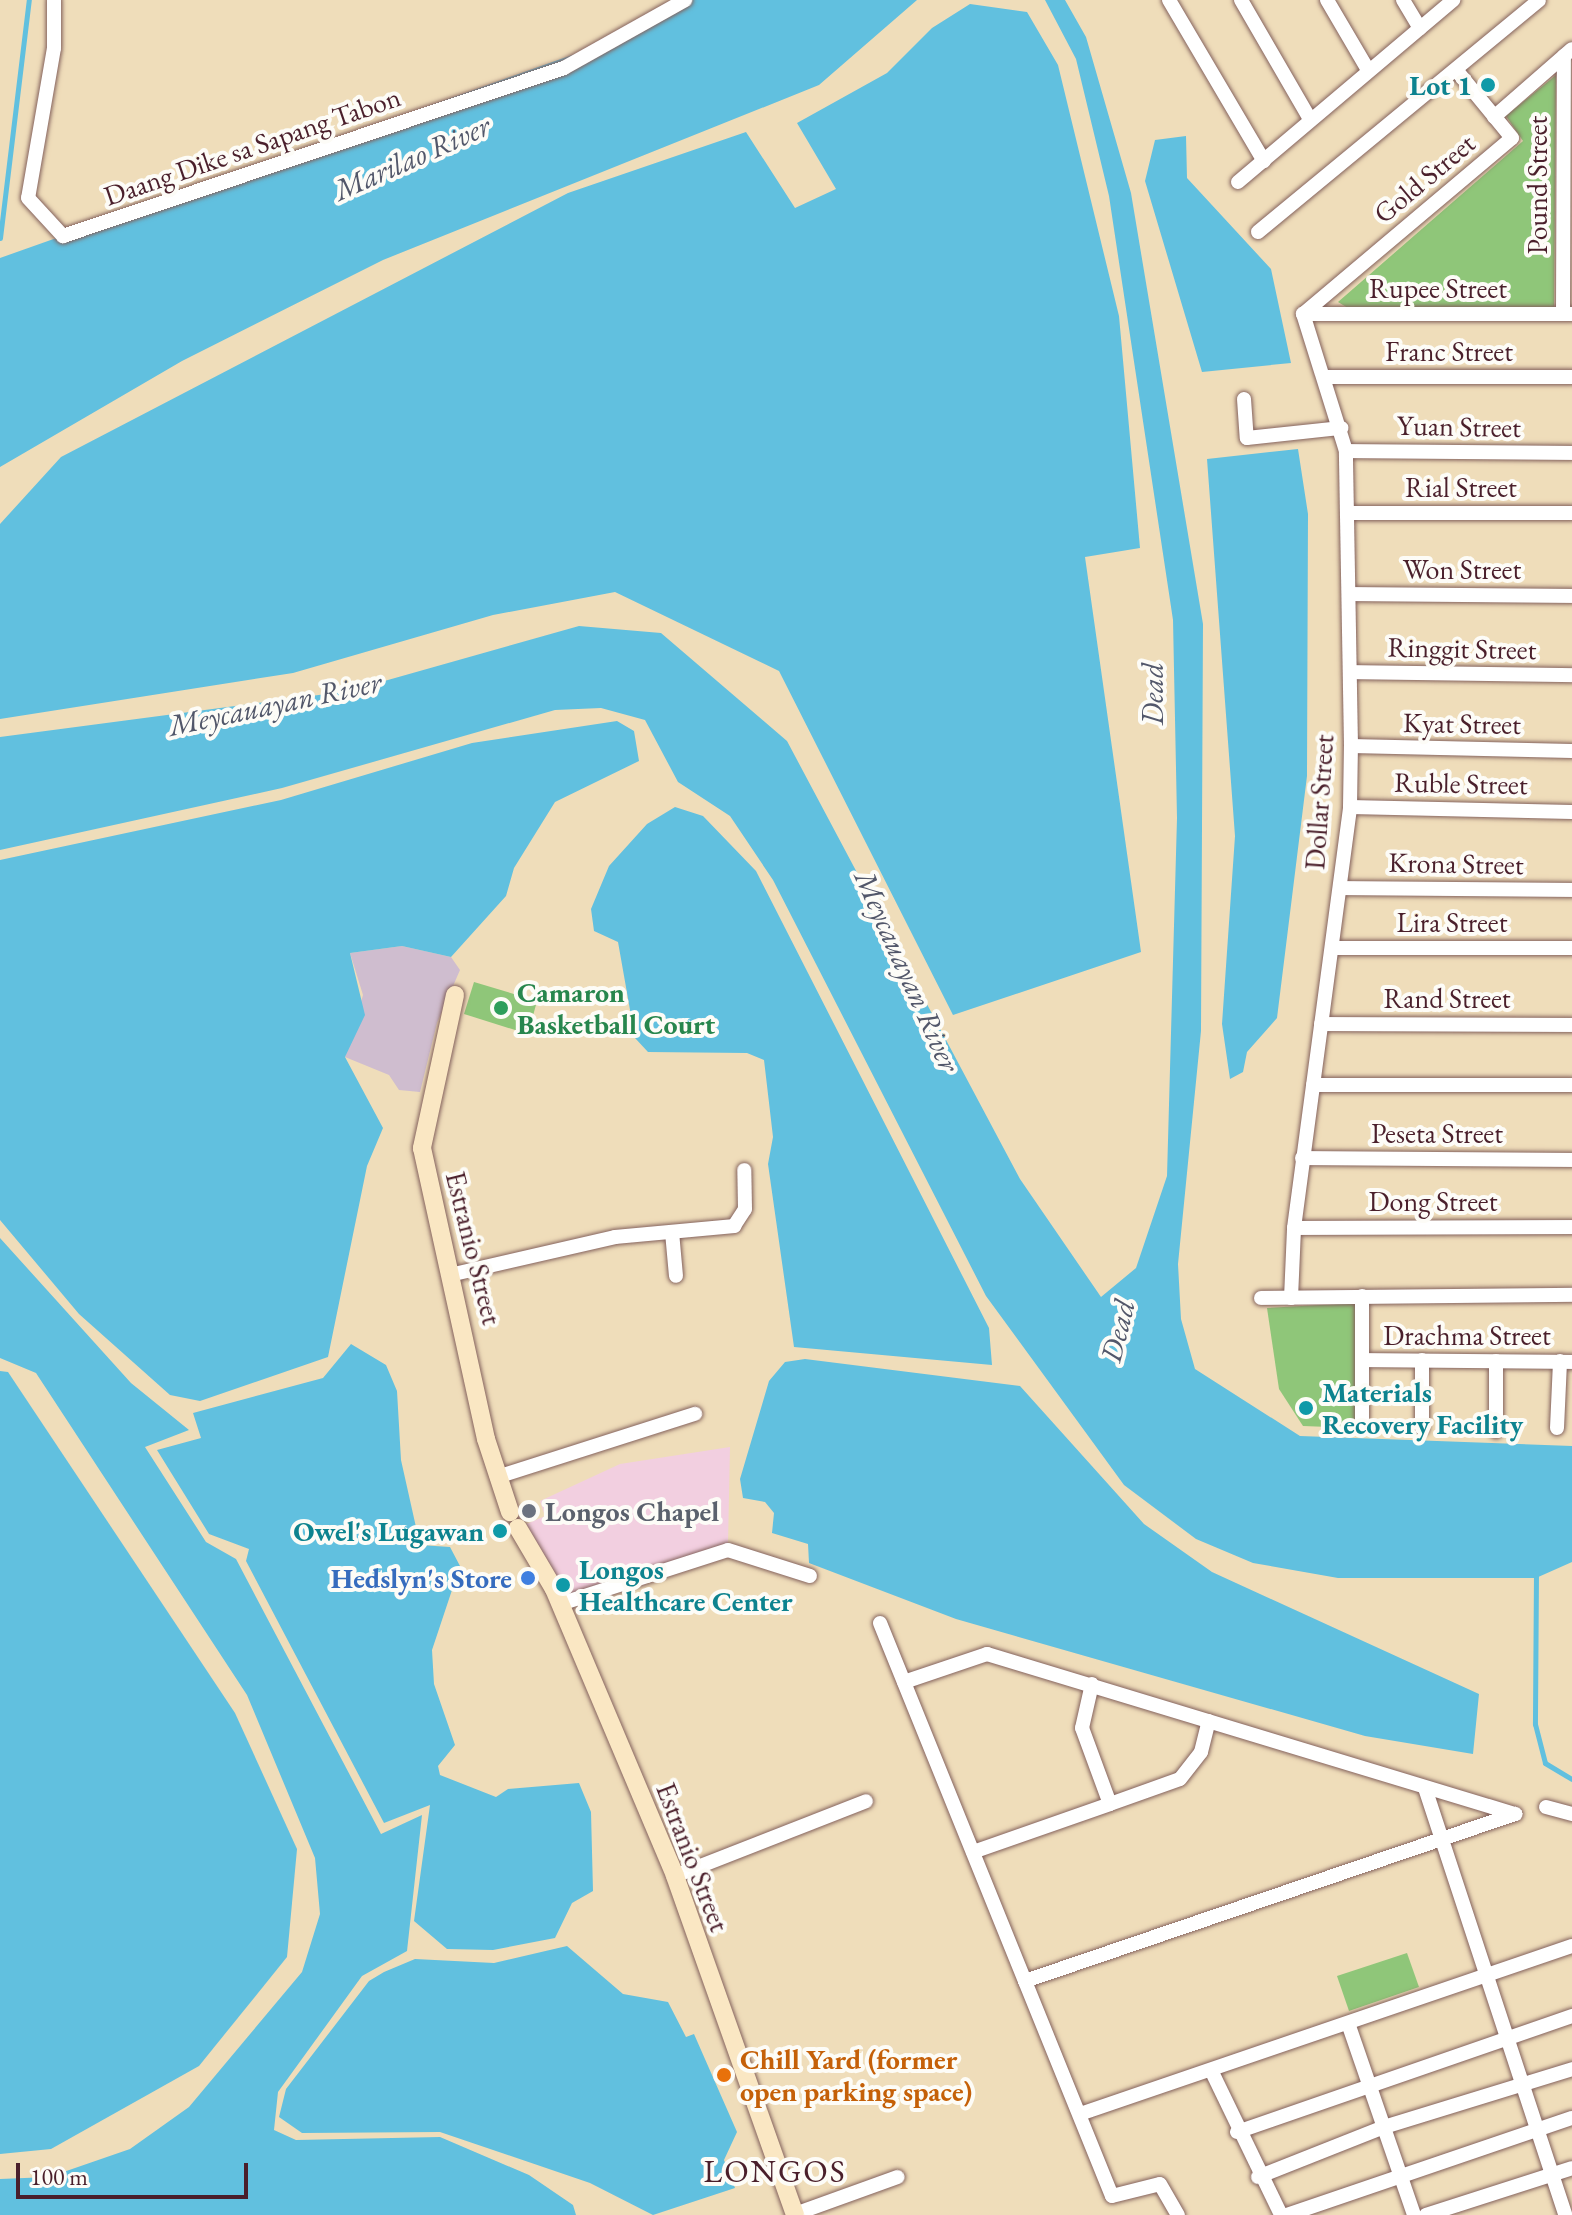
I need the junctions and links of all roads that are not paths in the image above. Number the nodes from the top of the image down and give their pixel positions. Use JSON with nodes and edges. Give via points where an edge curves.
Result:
{"nodes":[{"id":1,"x":54,"y":0,"type":"edge"},
{"id":2,"x":685,"y":0,"type":"edge"},
{"id":3,"x":1169,"y":0,"type":"edge"},
{"id":4,"x":1241,"y":0,"type":"edge"},
{"id":5,"x":1327,"y":0,"type":"edge"},
{"id":6,"x":1403,"y":0,"type":"edge"},
{"id":7,"x":1453,"y":0,"type":"edge"},
{"id":8,"x":1539,"y":0,"type":"edge"},
{"id":9,"x":1420,"y":28,"type":"junction"},
{"id":10,"x":1568,"y":53,"type":"edge"},
{"id":11,"x":1368,"y":70,"type":"junction"},
{"id":12,"x":1457,"y":71,"type":"junction"},
{"id":13,"x":1494,"y":117,"type":"junction"},
{"id":14,"x":1310,"y":119,"type":"junction"},
{"id":15,"x":1264,"y":161,"type":"junction"},
{"id":16,"x":1238,"y":182,"type":"dead end"},
{"id":17,"x":1258,"y":232,"type":"dead end"},
{"id":18,"x":1303,"y":314,"type":"junction"},
{"id":19,"x":1567,"y":314,"type":"edge"},
{"id":20,"x":1325,"y":377,"type":"junction"},
{"id":21,"x":1572,"y":377,"type":"edge"},
{"id":22,"x":1244,"y":399,"type":"dead end"},
{"id":23,"x":1341,"y":428,"type":"junction"},
{"id":24,"x":1346,"y":451,"type":"junction"},
{"id":25,"x":1572,"y":453,"type":"edge"},
{"id":26,"x":1350,"y":513,"type":"junction"},
{"id":27,"x":1572,"y":513,"type":"edge"},
{"id":28,"x":1352,"y":594,"type":"junction"},
{"id":29,"x":1572,"y":596,"type":"edge"},
{"id":30,"x":1351,"y":672,"type":"junction"},
{"id":31,"x":1572,"y":675,"type":"edge"},
{"id":32,"x":1351,"y":746,"type":"junction"},
{"id":33,"x":1572,"y":751,"type":"edge"},
{"id":34,"x":1350,"y":807,"type":"junction"},
{"id":35,"x":1572,"y":812,"type":"edge"},
{"id":36,"x":1340,"y":888,"type":"junction"},
{"id":37,"x":1572,"y":890,"type":"edge"},
{"id":38,"x":1333,"y":948,"type":"junction"},
{"id":39,"x":1572,"y":948,"type":"edge"},
{"id":40,"x":455,"y":995,"type":"dead end"},
{"id":41,"x":1321,"y":1024,"type":"junction"},
{"id":42,"x":1572,"y":1025,"type":"edge"},
{"id":43,"x":1313,"y":1085,"type":"junction"},
{"id":44,"x":1572,"y":1085,"type":"edge"},
{"id":45,"x":1302,"y":1158,"type":"junction"},
{"id":46,"x":1572,"y":1160,"type":"edge"},
{"id":47,"x":744,"y":1170,"type":"dead end"},
{"id":48,"x":1572,"y":1227,"type":"edge"},
{"id":49,"x":1294,"y":1228,"type":"junction"},
{"id":50,"x":672,"y":1232,"type":"junction"},
{"id":51,"x":454,"y":1274,"type":"junction"},
{"id":52,"x":676,"y":1276,"type":"dead end"},
{"id":53,"x":1572,"y":1295,"type":"edge"},
{"id":54,"x":1362,"y":1296,"type":"junction"},
{"id":55,"x":1261,"y":1298,"type":"dead end"},
{"id":56,"x":1291,"y":1298,"type":"junction"},
{"id":57,"x":1362,"y":1360,"type":"junction"},
{"id":58,"x":1422,"y":1360,"type":"junction"},
{"id":59,"x":1496,"y":1361,"type":"junction"},
{"id":60,"x":1566,"y":1362,"type":"edge"},
{"id":61,"x":695,"y":1414,"type":"dead end"},
{"id":62,"x":1362,"y":1420,"type":"dead end"},
{"id":63,"x":1422,"y":1428,"type":"dead end"},
{"id":64,"x":1557,"y":1428,"type":"dead end"},
{"id":65,"x":1496,"y":1431,"type":"dead end"},
{"id":66,"x":497,"y":1477,"type":"junction"},
{"id":67,"x":810,"y":1576,"type":"dead end"},
{"id":68,"x":560,"y":1604,"type":"junction"},
{"id":69,"x":880,"y":1623,"type":"dead end"},
{"id":70,"x":904,"y":1682,"type":"junction"},
{"id":71,"x":1092,"y":1684,"type":"junction"},
{"id":72,"x":1209,"y":1721,"type":"junction"},
{"id":73,"x":1425,"y":1788,"type":"junction"},
{"id":74,"x":866,"y":1801,"type":"dead end"},
{"id":75,"x":1110,"y":1804,"type":"junction"},
{"id":76,"x":1546,"y":1807,"type":"dead end"},
{"id":77,"x":1572,"y":1814,"type":"edge"},
{"id":78,"x":1441,"y":1838,"type":"junction"},
{"id":79,"x":973,"y":1852,"type":"junction"},
{"id":80,"x":675,"y":1876,"type":"junction"},
{"id":81,"x":1572,"y":1946,"type":"edge"},
{"id":82,"x":1486,"y":1975,"type":"junction"},
{"id":83,"x":1025,"y":1981,"type":"junction"},
{"id":84,"x":1572,"y":2016,"type":"edge"},
{"id":85,"x":1349,"y":2026,"type":"junction"},
{"id":86,"x":1506,"y":2035,"type":"junction"},
{"id":87,"x":1572,"y":2069,"type":"edge"},
{"id":88,"x":1212,"y":2072,"type":"junction"},
{"id":89,"x":1522,"y":2083,"type":"junction"},
{"id":90,"x":1369,"y":2084,"type":"junction"},
{"id":91,"x":1080,"y":2114,"type":"junction"},
{"id":92,"x":1572,"y":2118,"type":"edge"},
{"id":93,"x":1384,"y":2127,"type":"junction"},
{"id":94,"x":1537,"y":2129,"type":"junction"},
{"id":95,"x":1237,"y":2132,"type":"junction"},
{"id":96,"x":1572,"y":2168,"type":"edge"},
{"id":97,"x":1399,"y":2172,"type":"junction"},
{"id":98,"x":1552,"y":2173,"type":"junction"},
{"id":99,"x":898,"y":2177,"type":"dead end"},
{"id":100,"x":1258,"y":2177,"type":"junction"},
{"id":101,"x":795,"y":2214,"type":"edge"},
{"id":102,"x":1568,"y":2214,"type":"edge"},
{"id":103,"x":1178,"y":2215,"type":"edge"},
{"id":104,"x":1284,"y":2215,"type":"edge"},
{"id":105,"x":1414,"y":2215,"type":"edge"},
{"id":106,"x":1426,"y":2215,"type":"edge"}],
"edges":[{"from":1,"to":2,"type":"street","name":"Daang Dike sa Sapang Tabon","via":[[54,48],[28,198],[63,236],[564,68]]},
{"from":3,"to":15,"type":"street"},
{"from":4,"to":14,"type":"street"},
{"from":5,"to":11,"type":"street"},
{"from":6,"to":9,"type":"street"},
{"from":7,"to":9,"type":"street"},
{"from":8,"to":12,"type":"street"},
{"from":9,"to":11,"type":"street"},
{"from":10,"to":13,"type":"street"},
{"from":10,"to":19,"type":"street","name":"Pound Street"},
{"from":11,"to":14,"type":"street"},
{"from":12,"to":13,"type":"street","name":"Gold Street"},
{"from":12,"to":17,"type":"street"},
{"from":13,"to":18,"type":"street","name":"Gold Street","via":[[1512,138]]},
{"from":14,"to":15,"type":"street"},
{"from":15,"to":16,"type":"street"},
{"from":18,"to":19,"type":"street","name":"Rupee Street"},
{"from":18,"to":20,"type":"street","name":"Dollar Street"},
{"from":20,"to":21,"type":"street","name":"Franc Street"},
{"from":20,"to":23,"type":"street","name":"Dollar Street"},
{"from":22,"to":23,"type":"street","via":[[1247,438]]},
{"from":23,"to":24,"type":"street","name":"Dollar Street"},
{"from":24,"to":25,"type":"street","name":"Yuan Street"},
{"from":24,"to":26,"type":"street","name":"Dollar Street"},
{"from":26,"to":27,"type":"street","name":"Rial Street"},
{"from":26,"to":28,"type":"street","name":"Dollar Street"},
{"from":28,"to":29,"type":"street","name":"Won Street"},
{"from":28,"to":30,"type":"street","name":"Dollar Street"},
{"from":30,"to":31,"type":"street","name":"Ringgit Street"},
{"from":30,"to":32,"type":"street","name":"Dollar Street"},
{"from":32,"to":33,"type":"street","name":"Kyat Street"},
{"from":32,"to":34,"type":"street","name":"Dollar Street"},
{"from":34,"to":35,"type":"street","name":"Ruble Street"},
{"from":34,"to":36,"type":"street","name":"Dollar Street"},
{"from":36,"to":37,"type":"street","name":"Krona Street"},
{"from":36,"to":38,"type":"street","name":"Dollar Street"},
{"from":38,"to":39,"type":"street","name":"Lira Street"},
{"from":38,"to":41,"type":"street","name":"Dollar Street"},
{"from":40,"to":51,"type":"street","name":"Estranio Street","via":[[422,1148]]},
{"from":41,"to":42,"type":"street","name":"Rand Street"},
{"from":41,"to":43,"type":"street","name":"Dollar Street"},
{"from":43,"to":44,"type":"street"},
{"from":43,"to":45,"type":"street","name":"Dollar Street"},
{"from":45,"to":46,"type":"street","name":"Peseta Street"},
{"from":45,"to":49,"type":"street","name":"Dollar Street"},
{"from":47,"to":50,"type":"street","via":[[740,1223]]},
{"from":48,"to":49,"type":"street","name":"Dong Street"},
{"from":49,"to":56,"type":"street","name":"Dollar Street"},
{"from":50,"to":51,"type":"street"},
{"from":50,"to":52,"type":"street"},
{"from":51,"to":66,"type":"street","name":"Estranio Street"},
{"from":53,"to":54,"type":"street"},
{"from":54,"to":56,"type":"street"},
{"from":54,"to":57,"type":"street"},
{"from":55,"to":56,"type":"street"},
{"from":57,"to":58,"type":"street","name":"Drachma Street"},
{"from":57,"to":62,"type":"street"},
{"from":58,"to":59,"type":"street","name":"Drachma Street"},
{"from":58,"to":63,"type":"street"},
{"from":59,"to":60,"type":"street","name":"Drachma Street"},
{"from":59,"to":65,"type":"street"},
{"from":60,"to":64,"type":"street"},
{"from":61,"to":66,"type":"street"},
{"from":66,"to":68,"type":"street","name":"Estranio Street"},
{"from":67,"to":68,"type":"street","via":[[728,1550]]},
{"from":68,"to":80,"type":"street","name":"Estranio Street"},
{"from":69,"to":70,"type":"street"},
{"from":70,"to":71,"type":"street","via":[[987,1654]]},
{"from":70,"to":79,"type":"street"},
{"from":71,"to":72,"type":"street"},
{"from":71,"to":75,"type":"street","via":[[1082,1728]]},
{"from":72,"to":73,"type":"street"},
{"from":72,"to":75,"type":"street","via":[[1201,1752],[1180,1779]]},
{"from":73,"to":78,"type":"street"},
{"from":73,"to":78,"type":"street","via":[[1515,1814]]},
{"from":74,"to":80,"type":"street"},
{"from":75,"to":79,"type":"street"},
{"from":76,"to":77,"type":"street"},
{"from":78,"to":82,"type":"street"},
{"from":78,"to":83,"type":"street"},
{"from":79,"to":83,"type":"street"},
{"from":80,"to":101,"type":"street","name":"Estranio Street"},
{"from":81,"to":82,"type":"street"},
{"from":82,"to":85,"type":"street"},
{"from":82,"to":86,"type":"street"},
{"from":83,"to":91,"type":"street"},
{"from":84,"to":86,"type":"street"},
{"from":85,"to":88,"type":"street"},
{"from":85,"to":90,"type":"street"},
{"from":86,"to":89,"type":"street"},
{"from":86,"to":90,"type":"street"},
{"from":87,"to":89,"type":"street"},
{"from":88,"to":91,"type":"street"},
{"from":88,"to":95,"type":"street"},
{"from":89,"to":93,"type":"street"},
{"from":89,"to":94,"type":"street"},
{"from":90,"to":93,"type":"street"},
{"from":90,"to":95,"type":"street"},
{"from":91,"to":103,"type":"street","via":[[1112,2196],[1160,2184]]},
{"from":92,"to":94,"type":"street"},
{"from":93,"to":97,"type":"street"},
{"from":93,"to":100,"type":"street"},
{"from":94,"to":97,"type":"street"},
{"from":94,"to":98,"type":"street"},
{"from":95,"to":100,"type":"street"},
{"from":96,"to":98,"type":"street"},
{"from":97,"to":104,"type":"street"},
{"from":97,"to":105,"type":"street"},
{"from":98,"to":102,"type":"street"},
{"from":98,"to":106,"type":"street"},
{"from":99,"to":101,"type":"street"},
{"from":100,"to":104,"type":"street"}]}
